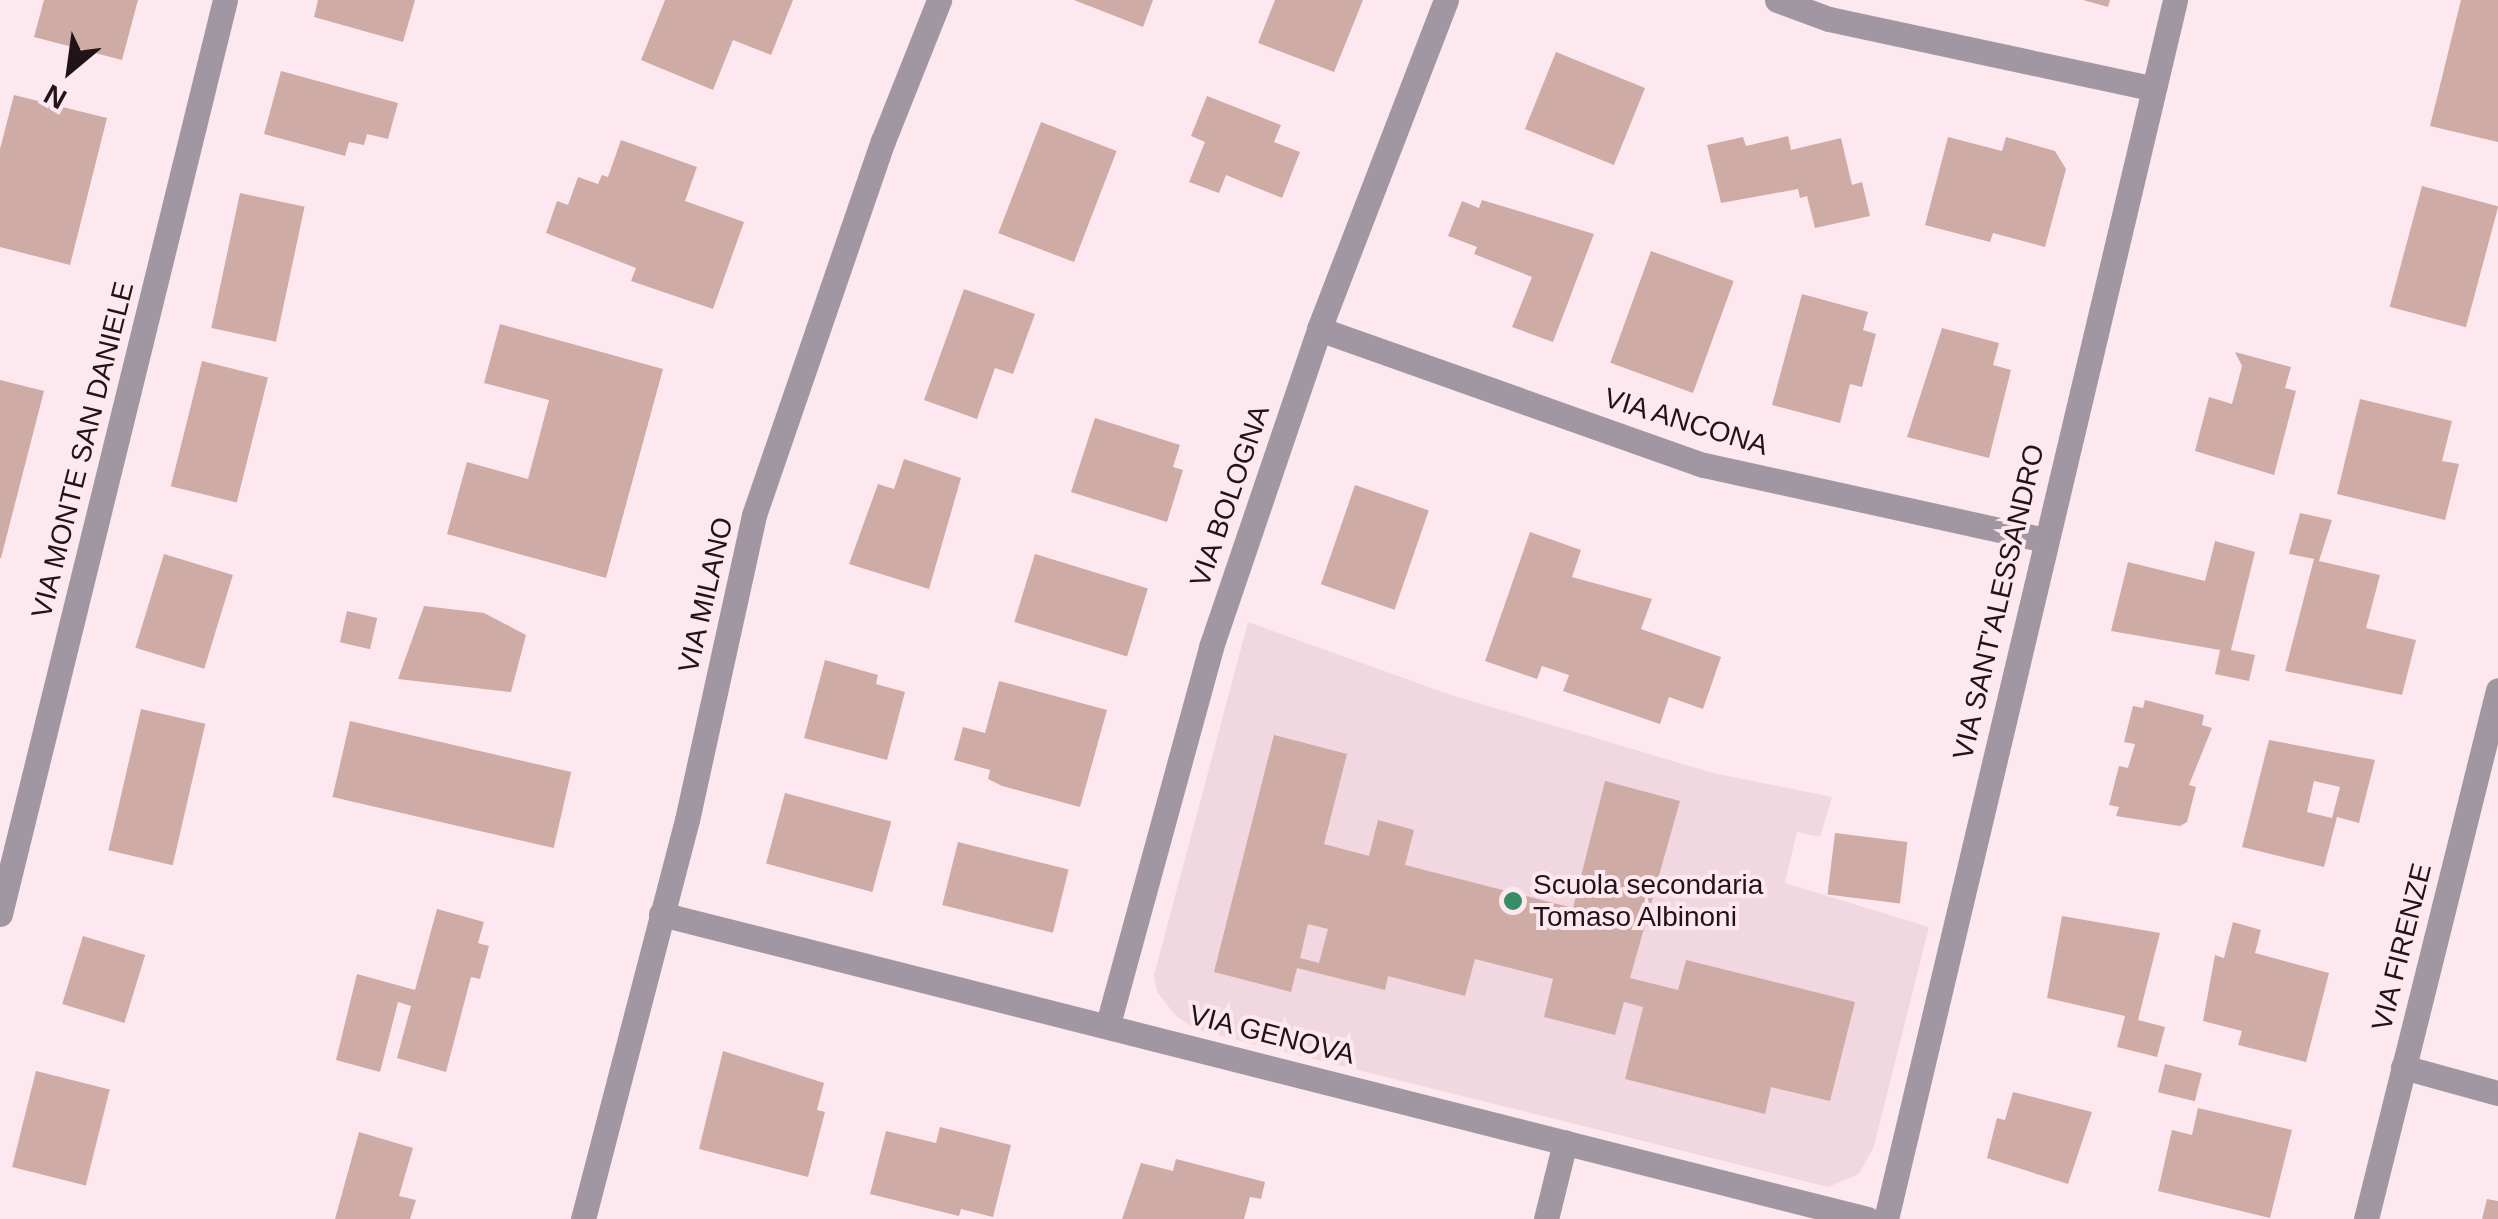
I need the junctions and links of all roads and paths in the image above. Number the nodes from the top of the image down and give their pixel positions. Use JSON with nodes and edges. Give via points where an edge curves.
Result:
{"nodes":[{"id":1,"x":224,"y":0,"type":"edge"},
{"id":2,"x":939,"y":0,"type":"edge"},
{"id":3,"x":1446,"y":0,"type":"edge"},
{"id":4,"x":1777,"y":0,"type":"edge"},
{"id":5,"x":2175,"y":0,"type":"edge"},
{"id":6,"x":2151,"y":88,"type":"junction"},
{"id":7,"x":1319,"y":329,"type":"junction"},
{"id":8,"x":2044,"y":540,"type":"junction"},
{"id":9,"x":2498,"y":690,"type":"edge"},
{"id":10,"x":0,"y":914,"type":"edge"},
{"id":11,"x":661,"y":914,"type":"junction"},
{"id":12,"x":1108,"y":1024,"type":"junction"},
{"id":13,"x":2403,"y":1067,"type":"junction"},
{"id":14,"x":2498,"y":1093,"type":"edge"},
{"id":15,"x":1565,"y":1142,"type":"junction"},
{"id":16,"x":583,"y":1219,"type":"edge"},
{"id":17,"x":1546,"y":1219,"type":"edge"},
{"id":18,"x":1867,"y":1219,"type":"edge"},
{"id":19,"x":1886,"y":1219,"type":"edge"},
{"id":20,"x":2366,"y":1219,"type":"edge"}],
"edges":[{"from":1,"to":10,"type":"street","name":"VIA MONTE SAN DANIELE"},
{"from":2,"to":11,"type":"street","name":"VIA MILANO","via":[[882,141],[754,514]]},
{"from":3,"to":7,"type":"street","name":"VIA BOLOGNA"},
{"from":4,"to":6,"type":"street","via":[[1829,18]]},
{"from":5,"to":6,"type":"street","name":"VIA SANT'ALESSANDRO"},
{"from":6,"to":8,"type":"street","name":"VIA SANT'ALESSANDRO"},
{"from":7,"to":8,"type":"street","name":"VIA ANCONA","via":[[1704,465]]},
{"from":7,"to":12,"type":"street","name":"VIA BOLOGNA","via":[[1211,647]]},
{"from":8,"to":19,"type":"street","name":"VIA SANT'ALESSANDRO"},
{"from":9,"to":13,"type":"street","name":"VIA FIRENZE"},
{"from":11,"to":12,"type":"street","name":"VIA GENOVA"},
{"from":11,"to":16,"type":"street","name":"VIA MILANO"},
{"from":12,"to":15,"type":"street","name":"VIA GENOVA"},
{"from":13,"to":14,"type":"street"},
{"from":13,"to":20,"type":"street","name":"VIA FIRENZE"},
{"from":15,"to":17,"type":"street"},
{"from":15,"to":18,"type":"street","name":"VIA GENOVA"}]}
